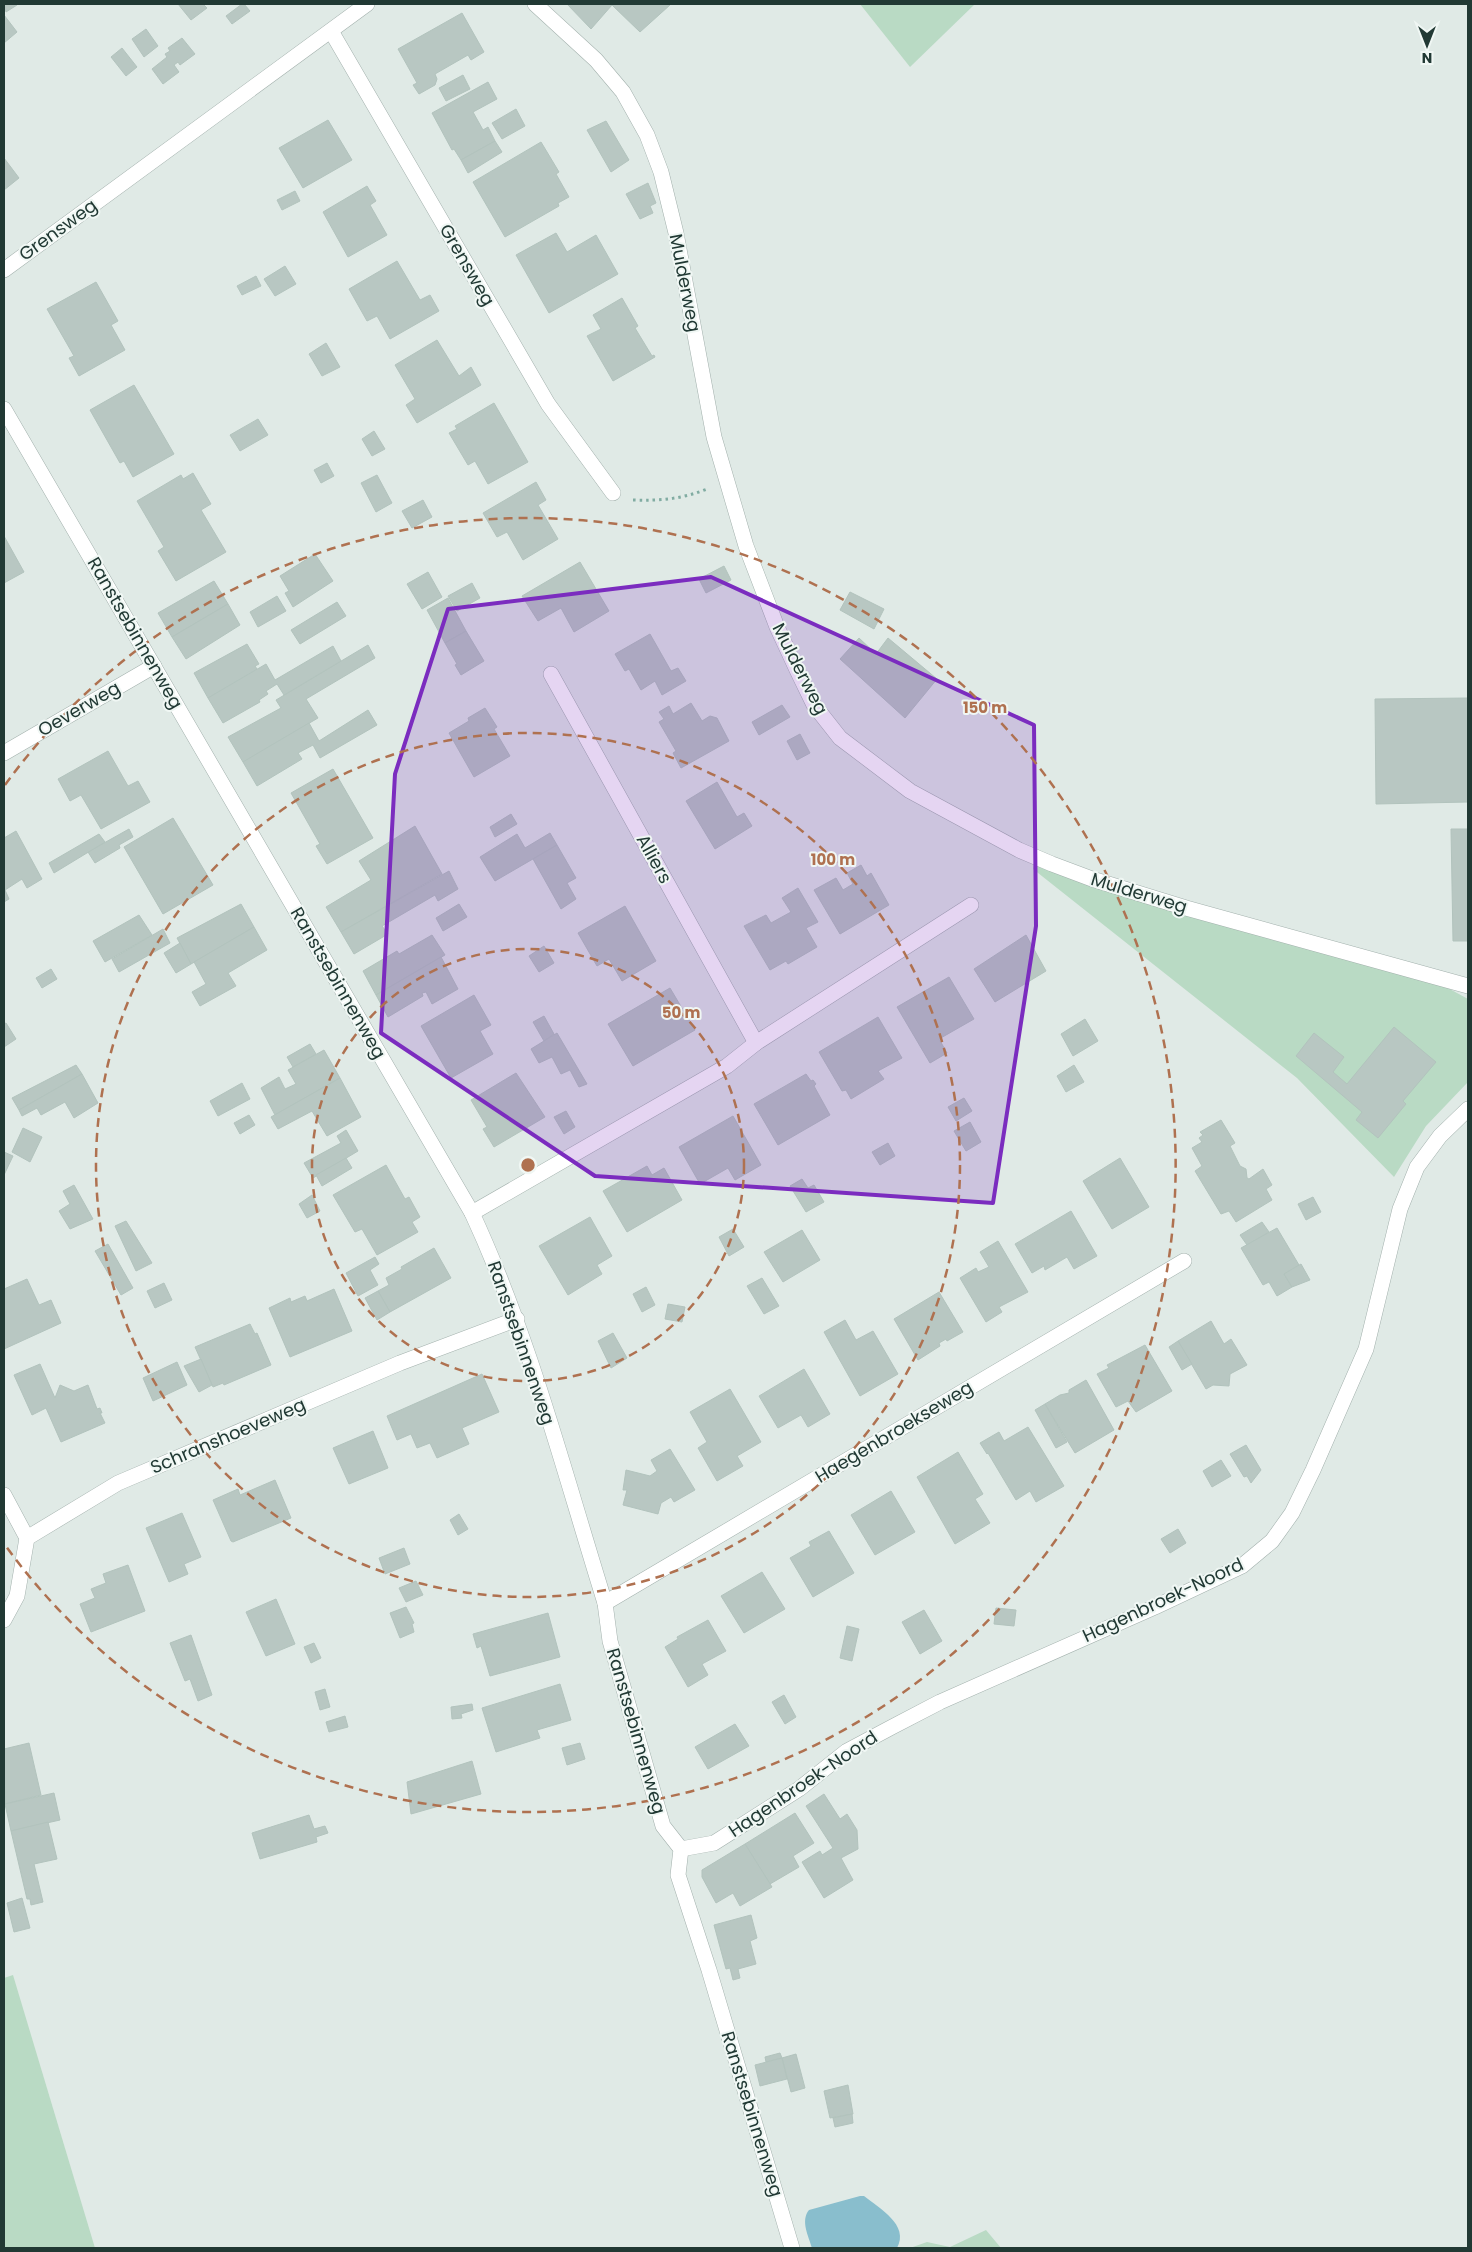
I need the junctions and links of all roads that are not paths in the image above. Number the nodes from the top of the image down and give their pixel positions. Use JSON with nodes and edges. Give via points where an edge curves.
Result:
{"nodes":[{"id":1,"x":367,"y":4,"type":"edge"},
{"id":2,"x":535,"y":4,"type":"edge"},
{"id":3,"x":331,"y":31,"type":"junction"},
{"id":4,"x":4,"y":270,"type":"edge"},
{"id":5,"x":4,"y":409,"type":"edge"},
{"id":6,"x":613,"y":493,"type":"road end"},
{"id":7,"x":154,"y":666,"type":"junction"},
{"id":8,"x":552,"y":674,"type":"dead end"},
{"id":9,"x":4,"y":752,"type":"edge"},
{"id":10,"x":971,"y":905,"type":"dead end"},
{"id":11,"x":1468,"y":986,"type":"edge"},
{"id":12,"x":756,"y":1044,"type":"junction"},
{"id":13,"x":1468,"y":1109,"type":"edge"},
{"id":14,"x":472,"y":1213,"type":"junction"},
{"id":15,"x":1184,"y":1261,"type":"dead end"},
{"id":16,"x":517,"y":1318,"type":"junction"},
{"id":17,"x":4,"y":1494,"type":"edge"},
{"id":18,"x":27,"y":1538,"type":"junction"},
{"id":19,"x":605,"y":1603,"type":"junction"},
{"id":20,"x":4,"y":1620,"type":"edge"},
{"id":21,"x":681,"y":1849,"type":"junction"},
{"id":22,"x":792,"y":2248,"type":"edge"}],
"edges":[{"from":1,"to":3,"type":"street","name":"Grensweg"},
{"from":2,"to":11,"type":"street","name":"Mulderweg","via":[[596,60],[623,92],[647,135],[661,172],[676,233],[714,437],[746,546],[777,627],[814,706],[840,738],[910,791],[1020,850],[1092,879]]},
{"from":3,"to":4,"type":"street","name":"Grensweg"},
{"from":3,"to":6,"type":"street","name":"Grensweg","via":[[548,404]]},
{"from":5,"to":7,"type":"street","name":"Ranstsebinnenweg"},
{"from":7,"to":9,"type":"street","name":"Oeverweg"},
{"from":7,"to":14,"type":"street","name":"Ranstsebinnenweg"},
{"from":8,"to":12,"type":"street","name":"Alliers"},
{"from":10,"to":12,"type":"street"},
{"from":12,"to":14,"type":"street","via":[[727,1066]]},
{"from":13,"to":21,"type":"street","name":"Hagenbroek-Noord","via":[[1440,1136],[1417,1167],[1400,1209],[1366,1349],[1313,1470],[1292,1512],[1272,1541],[1242,1566],[940,1702],[892,1727],[847,1751],[799,1789],[714,1843]]},
{"from":14,"to":16,"type":"street","name":"Ranstsebinnenweg"},
{"from":15,"to":19,"type":"street","name":"Haegenbroekseweg"},
{"from":16,"to":18,"type":"street","name":"Schranshoeveweg","via":[[400,1363],[118,1483]]},
{"from":16,"to":19,"type":"street","name":"Ranstsebinnenweg"},
{"from":17,"to":18,"type":"street"},
{"from":18,"to":20,"type":"street","via":[[17,1596]]},
{"from":19,"to":21,"type":"street","name":"Ranstsebinnenweg","via":[[610,1641],[663,1826]]},
{"from":21,"to":22,"type":"street","name":"Ranstsebinnenweg","via":[[678,1876]]}]}
